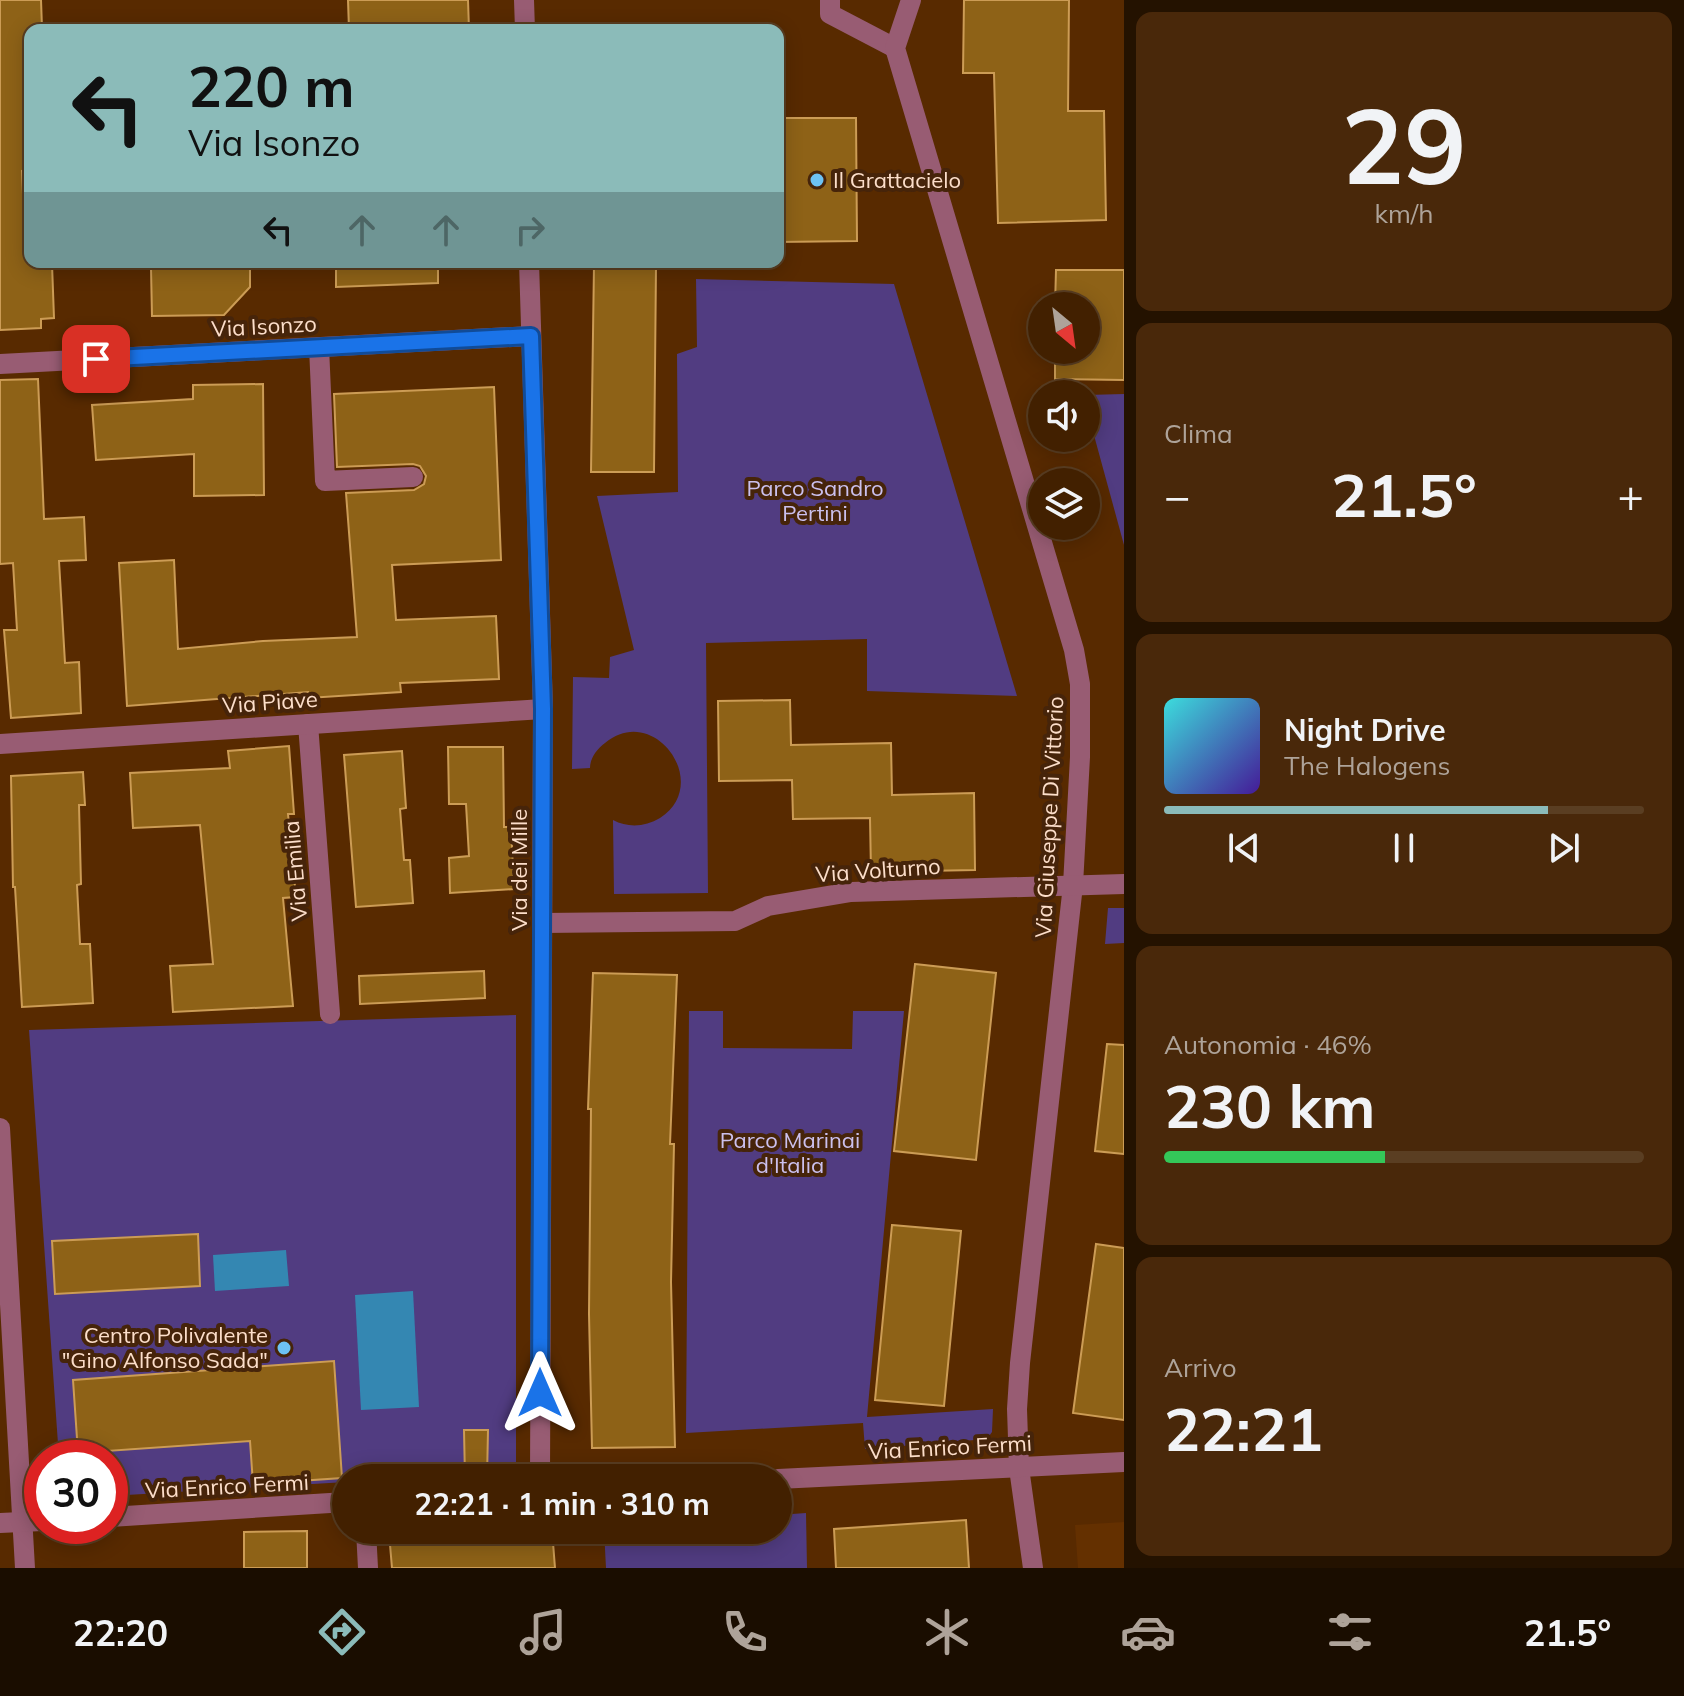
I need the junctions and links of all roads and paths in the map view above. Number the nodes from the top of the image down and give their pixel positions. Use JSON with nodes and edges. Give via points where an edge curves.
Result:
{"nodes":[{"id":1,"x":524,"y":0,"type":"edge"},
{"id":2,"x":830,"y":0,"type":"edge"},
{"id":3,"x":911,"y":0,"type":"edge"},
{"id":4,"x":525,"y":24,"type":"edge"},
{"id":5,"x":895,"y":48,"type":"junction"},
{"id":6,"x":529,"y":268,"type":"edge"},
{"id":7,"x":531,"y":336,"type":"junction"},
{"id":8,"x":319,"y":347,"type":"junction"},
{"id":9,"x":0,"y":364,"type":"edge"},
{"id":10,"x":413,"y":477,"type":"dead end"},
{"id":11,"x":543,"y":709,"type":"junction"},
{"id":12,"x":308,"y":724,"type":"junction"},
{"id":13,"x":0,"y":744,"type":"edge"},
{"id":14,"x":1124,"y":884,"type":"edge"},
{"id":15,"x":1073,"y":885,"type":"junction"},
{"id":16,"x":543,"y":923,"type":"junction"},
{"id":17,"x":330,"y":1014,"type":"dead end"},
{"id":18,"x":0,"y":1128,"type":"edge"},
{"id":19,"x":2,"y":1204,"type":"edge"},
{"id":20,"x":24,"y":1440,"type":"edge"},
{"id":21,"x":1124,"y":1462,"type":"edge"},
{"id":22,"x":540,"y":1464,"type":"edge"},
{"id":23,"x":1019,"y":1468,"type":"junction"},
{"id":24,"x":792,"y":1478,"type":"edge"},
{"id":25,"x":332,"y":1503,"type":"edge"},
{"id":26,"x":128,"y":1516,"type":"edge"},
{"id":27,"x":24,"y":1522,"type":"edge"},
{"id":28,"x":0,"y":1523,"type":"edge"},
{"id":29,"x":29,"y":1544,"type":"edge"},
{"id":30,"x":367,"y":1544,"type":"edge"},
{"id":31,"x":25,"y":1568,"type":"edge"},
{"id":32,"x":368,"y":1568,"type":"edge"},
{"id":33,"x":1033,"y":1568,"type":"edge"}],
"edges":[{"from":1,"to":4,"type":"street"},
{"from":2,"to":5,"type":"street","via":[[830,14]]},
{"from":3,"to":5,"type":"street"},
{"from":5,"to":15,"type":"street","name":"Via Giuseppe Di Vittorio","via":[[1074,650],[1080,696]]},
{"from":6,"to":7,"type":"street","name":"Via dei Mille"},
{"from":7,"to":8,"type":"street","name":"Via Isonzo"},
{"from":7,"to":11,"type":"street","name":"Via dei Mille"},
{"from":8,"to":9,"type":"street","name":"Via Isonzo"},
{"from":8,"to":10,"type":"street","via":[[325,481]]},
{"from":11,"to":12,"type":"street","name":"Via Piave"},
{"from":11,"to":16,"type":"street","name":"Via dei Mille"},
{"from":12,"to":13,"type":"street","name":"Via Piave"},
{"from":12,"to":17,"type":"street","name":"Via Emilia"},
{"from":14,"to":15,"type":"street","name":"Via Volturno"},
{"from":15,"to":16,"type":"street","name":"Via Volturno","via":[[851,892],[768,906],[735,921]]},
{"from":15,"to":23,"type":"street","name":"Via Giuseppe Di Vittorio","via":[[1020,1363]]},
{"from":16,"to":22,"type":"street","name":"Via dei Mille"},
{"from":18,"to":19,"type":"street"},
{"from":19,"to":20,"type":"street"},
{"from":21,"to":23,"type":"street","name":"Via Enrico Fermi"},
{"from":23,"to":24,"type":"street","name":"Via Enrico Fermi"},
{"from":23,"to":33,"type":"street","name":"Via Giuseppe Di Vittorio"},
{"from":25,"to":26,"type":"street","name":"Via Enrico Fermi"},
{"from":27,"to":28,"type":"street"},
{"from":29,"to":31,"type":"street"},
{"from":30,"to":32,"type":"street"}]}
